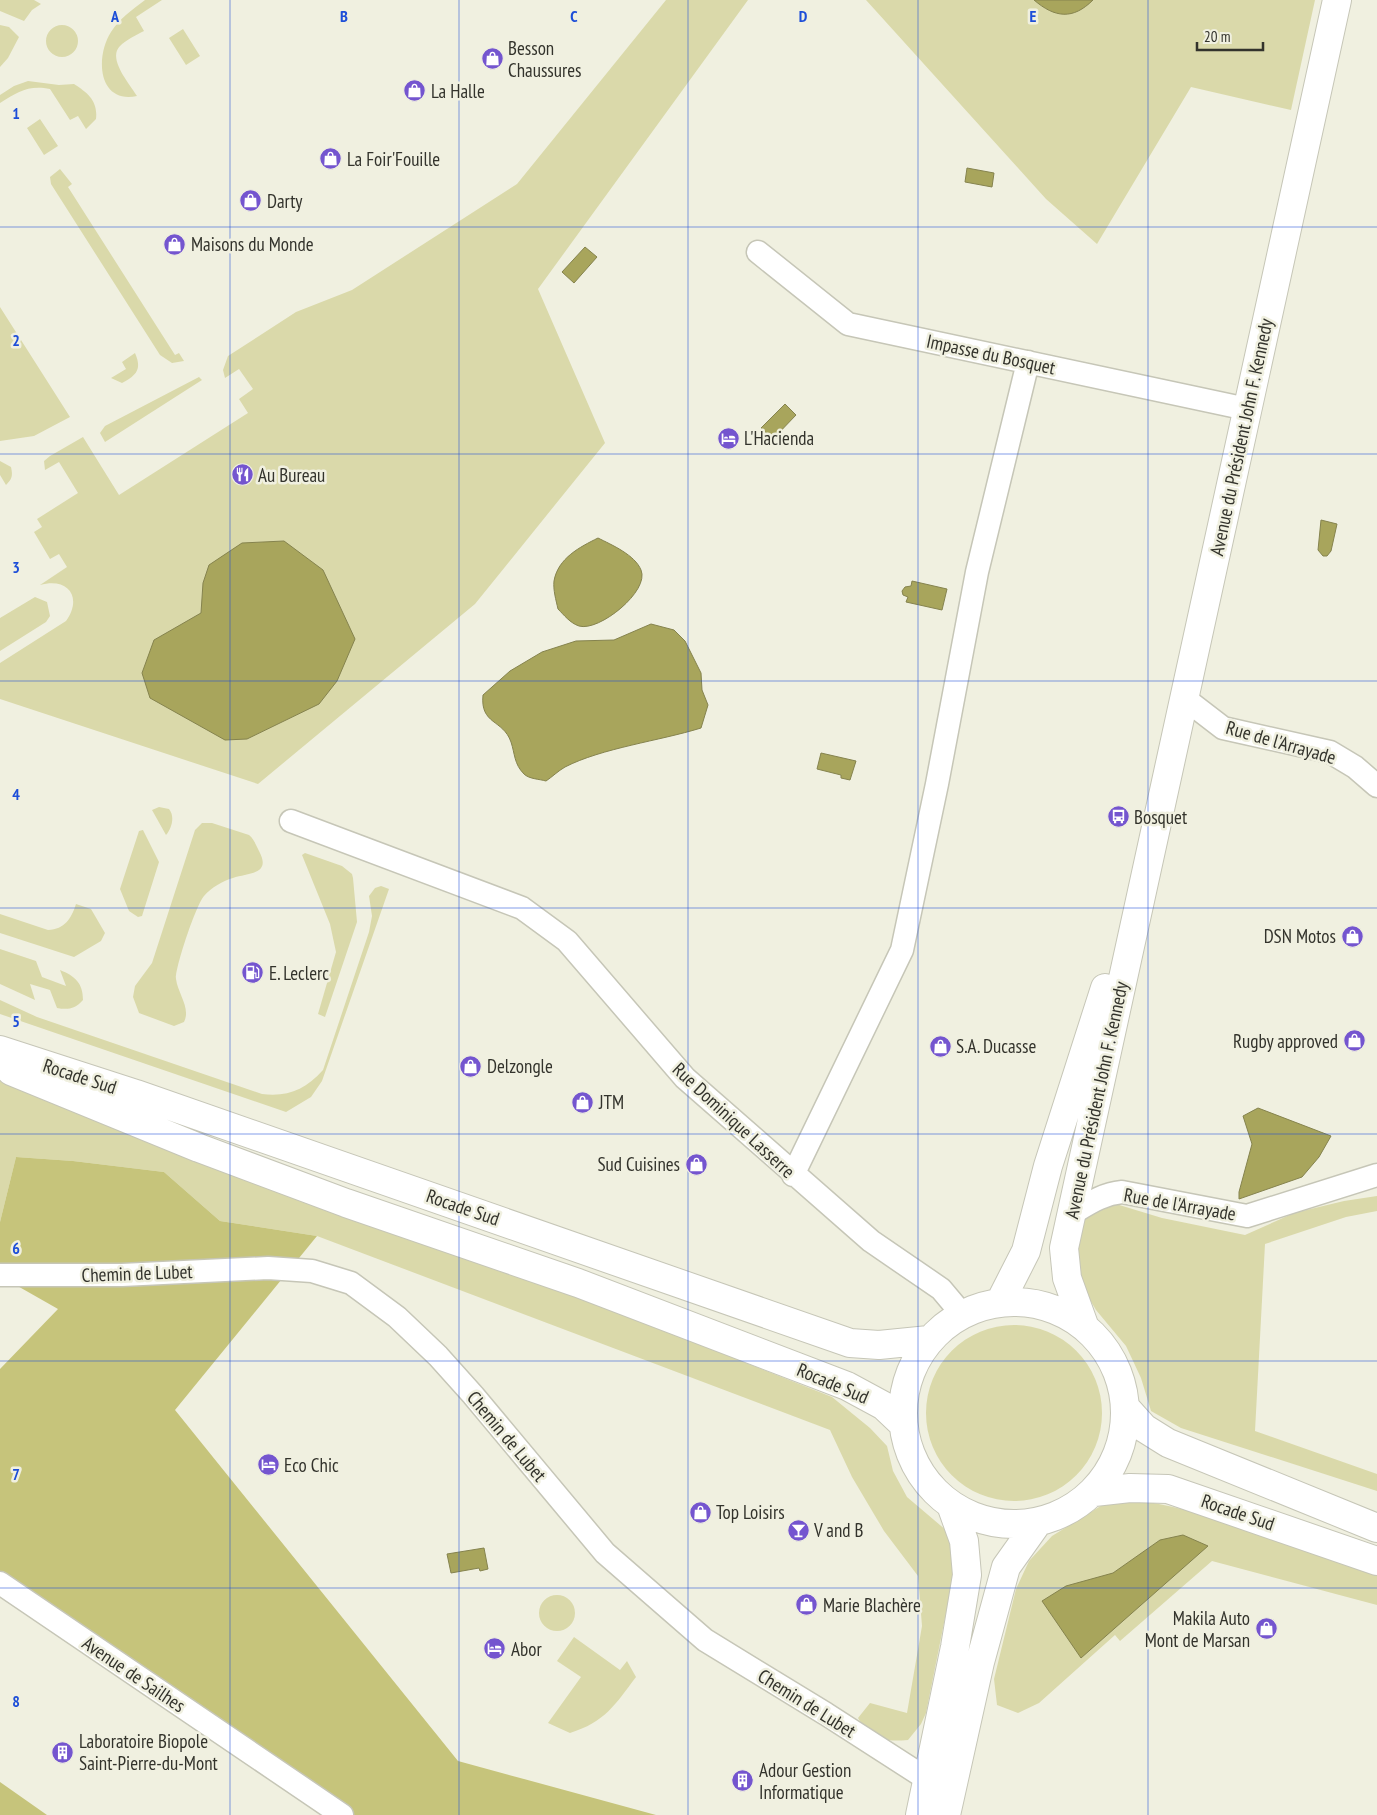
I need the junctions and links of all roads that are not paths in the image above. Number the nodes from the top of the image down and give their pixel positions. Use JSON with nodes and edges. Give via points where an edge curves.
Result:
{"nodes":[{"id":1,"x":1337,"y":0,"type":"edge"},
{"id":2,"x":758,"y":252,"type":"dead end"},
{"id":3,"x":1028,"y":362,"type":"junction"},
{"id":4,"x":1246,"y":409,"type":"junction"},
{"id":5,"x":1184,"y":698,"type":"junction"},
{"id":6,"x":1377,"y":786,"type":"edge"},
{"id":7,"x":291,"y":821,"type":"dead end"},
{"id":8,"x":1145,"y":874,"type":"junction"},
{"id":9,"x":0,"y":1050,"type":"edge"},
{"id":10,"x":0,"y":1066,"type":"edge"},
{"id":11,"x":793,"y":1175,"type":"junction"},
{"id":12,"x":1377,"y":1175,"type":"edge"},
{"id":13,"x":1071,"y":1214,"type":"junction"},
{"id":14,"x":0,"y":1275,"type":"edge"},
{"id":15,"x":1000,"y":1302,"type":"junction"},
{"id":16,"x":962,"y":1314,"type":"junction"},
{"id":17,"x":1084,"y":1325,"type":"junction"},
{"id":18,"x":929,"y":1340,"type":"junction"},
{"id":19,"x":1126,"y":1408,"type":"junction"},
{"id":20,"x":902,"y":1424,"type":"junction"},
{"id":21,"x":1094,"y":1492,"type":"junction"},
{"id":22,"x":951,"y":1505,"type":"junction"},
{"id":23,"x":1038,"y":1522,"type":"junction"},
{"id":24,"x":1377,"y":1528,"type":"edge"},
{"id":25,"x":1377,"y":1561,"type":"edge"},
{"id":26,"x":0,"y":1583,"type":"edge"},
{"id":27,"x":939,"y":1782,"type":"junction"},
{"id":28,"x":342,"y":1815,"type":"edge"},
{"id":29,"x":920,"y":1815,"type":"edge"},
{"id":30,"x":946,"y":1815,"type":"edge"}],
"edges":[{"from":1,"to":4,"type":"main road","name":"Avenue du Président John F. Kennedy"},
{"from":2,"to":3,"type":"street","name":"Impasse du Bosquet","via":[[848,324]]},
{"from":3,"to":4,"type":"street","name":"Impasse du Bosquet"},
{"from":3,"to":11,"type":"street","via":[[977,572],[902,950]]},
{"from":4,"to":5,"type":"main road","name":"Avenue du Président John F. Kennedy"},
{"from":5,"to":6,"type":"street","name":"Rue de l'Arrayade","via":[[1223,728],[1330,752]]},
{"from":5,"to":8,"type":"main road","name":"Avenue du Président John F. Kennedy"},
{"from":7,"to":11,"type":"street","name":"Rue Dominique Lasserre","via":[[522,908],[567,941],[685,1078]]},
{"from":8,"to":13,"type":"main road","name":"Avenue du Président John F. Kennedy"},
{"from":8,"to":15,"type":"main road","name":"Avenue du Président John F. Kennedy","via":[[1088,1038],[1048,1166],[1026,1252]]},
{"from":9,"to":18,"type":"main road","name":"Rocade Sud","via":[[136,1094],[850,1343],[879,1345]]},
{"from":10,"to":20,"type":"main road","name":"Rocade Sud","via":[[208,1152],[578,1284],[847,1386],[884,1406]]},
{"from":11,"to":16,"type":"street","name":"Rue Dominique Lasserre","via":[[871,1241],[941,1290]]},
{"from":12,"to":13,"type":"street","name":"Rue de l'Arrayade","via":[[1246,1216],[1122,1192],[1097,1198]]},
{"from":13,"to":17,"type":"main road","name":"Avenue du Président John F. Kennedy","via":[[1064,1248],[1067,1278]]},
{"from":14,"to":27,"type":"street","name":"Chemin de Lubet","via":[[122,1275],[268,1268],[312,1271],[351,1283],[397,1317],[438,1356],[605,1553],[705,1640]]},
{"from":15,"to":16,"type":"main road"},
{"from":15,"to":17,"type":"main road","via":[[1030,1302],[1058,1310]]},
{"from":16,"to":18,"type":"main road"},
{"from":17,"to":19,"type":"main road","via":[[1106,1348],[1120,1377]]},
{"from":18,"to":20,"type":"main road","via":[[913,1365],[906,1386]]},
{"from":19,"to":21,"type":"main road","via":[[1124,1438],[1112,1467]]},
{"from":19,"to":24,"type":"main road","name":"Rocade Sud","via":[[1144,1428],[1168,1443]]},
{"from":20,"to":22,"type":"main road","via":[[910,1455],[927,1483]]},
{"from":21,"to":23,"type":"main road","via":[[1078,1506]]},
{"from":21,"to":25,"type":"main road","name":"Rocade Sud","via":[[1130,1488],[1168,1489]]},
{"from":22,"to":23,"type":"main road","via":[[978,1519],[1008,1525]]},
{"from":22,"to":27,"type":"main road","via":[[964,1541],[968,1575]]},
{"from":23,"to":27,"type":"main road","via":[[1006,1567]]},
{"from":26,"to":28,"type":"street","name":"Avenue de Sailhes"},
{"from":27,"to":29,"type":"main road"},
{"from":27,"to":30,"type":"main road"}]}
